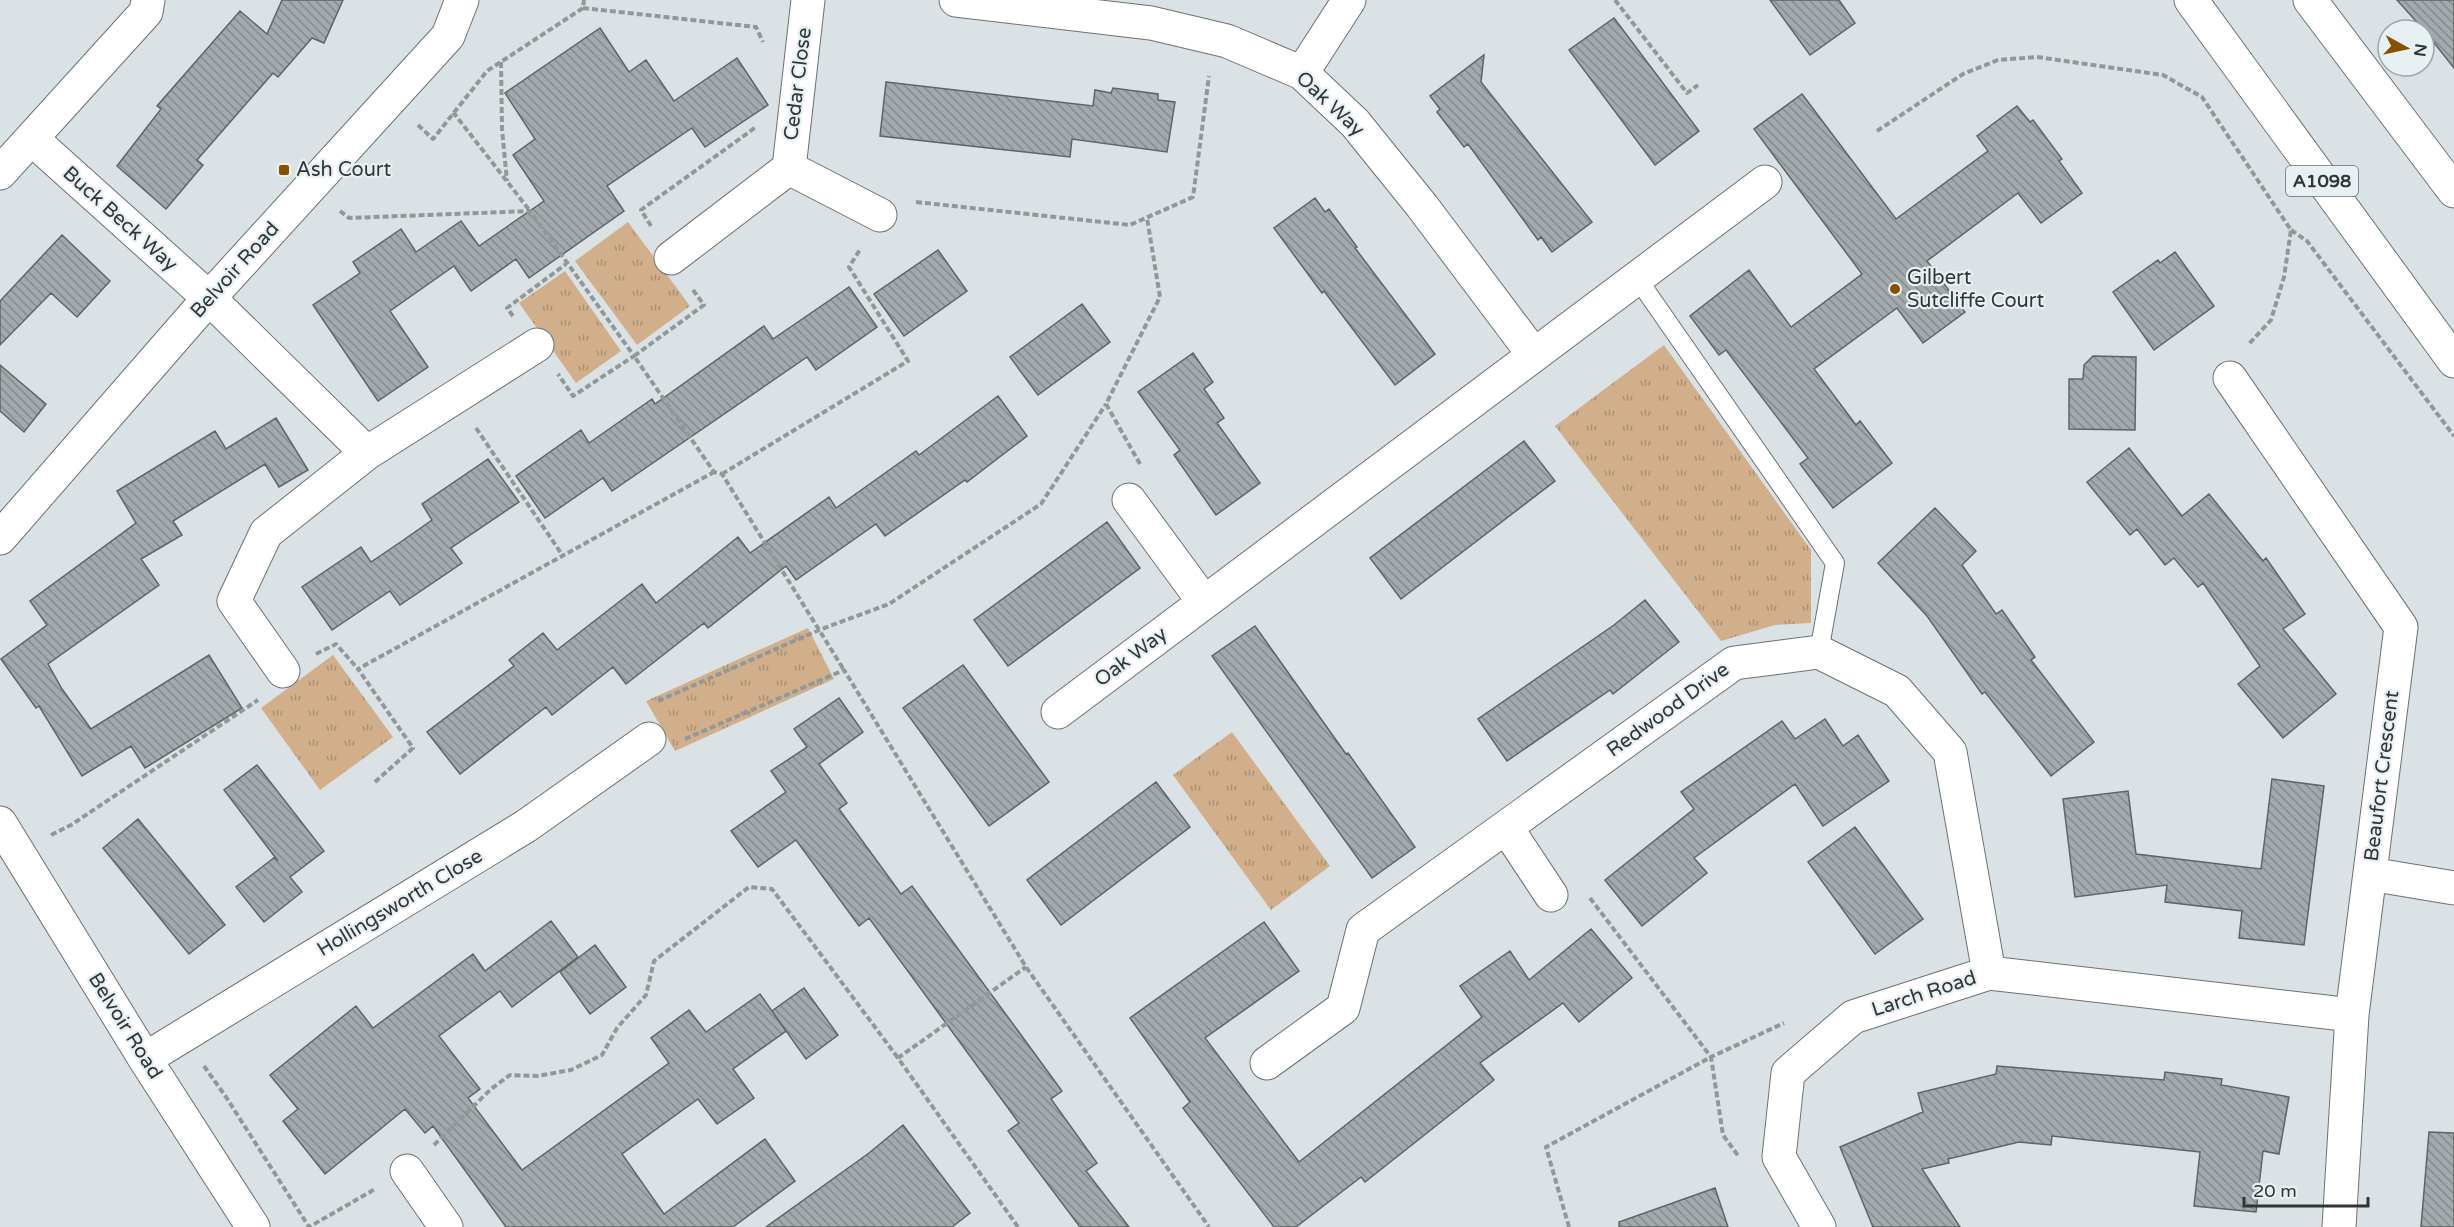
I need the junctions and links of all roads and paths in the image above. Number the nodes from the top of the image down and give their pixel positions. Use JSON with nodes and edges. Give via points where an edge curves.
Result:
{"nodes":[{"id":1,"x":148,"y":0,"type":"edge"},
{"id":2,"x":462,"y":0,"type":"edge"},
{"id":3,"x":584,"y":0,"type":"edge"},
{"id":4,"x":808,"y":0,"type":"edge"},
{"id":5,"x":956,"y":0,"type":"edge"},
{"id":6,"x":1349,"y":0,"type":"edge"},
{"id":7,"x":1615,"y":0,"type":"edge"},
{"id":8,"x":2191,"y":0,"type":"edge"},
{"id":9,"x":2310,"y":0,"type":"edge"},
{"id":10,"x":583,"y":8,"type":"junction"},
{"id":11,"x":1215,"y":38,"type":"junction"},
{"id":12,"x":501,"y":62,"type":"junction"},
{"id":13,"x":1302,"y":73,"type":"junction"},
{"id":14,"x":799,"y":76,"type":"junction"},
{"id":15,"x":1698,"y":85,"type":"dead end"},
{"id":16,"x":763,"y":122,"type":"dead end"},
{"id":17,"x":1877,"y":131,"type":"dead end"},
{"id":18,"x":32,"y":140,"type":"junction"},
{"id":19,"x":789,"y":168,"type":"junction"},
{"id":20,"x":0,"y":174,"type":"edge"},
{"id":21,"x":507,"y":182,"type":"junction"},
{"id":22,"x":1765,"y":182,"type":"dead end"},
{"id":23,"x":311,"y":186,"type":"junction"},
{"id":24,"x":2454,"y":190,"type":"edge"},
{"id":25,"x":530,"y":211,"type":"junction"},
{"id":26,"x":880,"y":215,"type":"junction"},
{"id":27,"x":1147,"y":218,"type":"junction"},
{"id":28,"x":2291,"y":230,"type":"junction"},
{"id":29,"x":671,"y":258,"type":"junction"},
{"id":30,"x":566,"y":264,"type":"junction"},
{"id":31,"x":1637,"y":278,"type":"junction"},
{"id":32,"x":209,"y":298,"type":"junction"},
{"id":33,"x":537,"y":345,"type":"junction"},
{"id":34,"x":1534,"y":355,"type":"junction"},
{"id":35,"x":634,"y":356,"type":"junction"},
{"id":36,"x":2454,"y":361,"type":"edge"},
{"id":37,"x":2230,"y":378,"type":"joint"},
{"id":38,"x":456,"y":398,"type":"junction"},
{"id":39,"x":1106,"y":404,"type":"junction"},
{"id":40,"x":2454,"y":436,"type":"edge"},
{"id":41,"x":367,"y":453,"type":"junction"},
{"id":42,"x":714,"y":472,"type":"junction"},
{"id":43,"x":722,"y":474,"type":"junction"},
{"id":44,"x":1129,"y":500,"type":"joint"},
{"id":45,"x":0,"y":538,"type":"edge"},
{"id":46,"x":563,"y":556,"type":"junction"},
{"id":47,"x":1204,"y":602,"type":"junction"},
{"id":48,"x":819,"y":630,"type":"junction"},
{"id":49,"x":1819,"y":652,"type":"junction"},
{"id":50,"x":358,"y":669,"type":"junction"},
{"id":51,"x":844,"y":670,"type":"junction"},
{"id":52,"x":283,"y":671,"type":"junction"},
{"id":53,"x":1058,"y":712,"type":"dead end"},
{"id":54,"x":649,"y":739,"type":"junction"},
{"id":55,"x":375,"y":782,"type":"dead end"},
{"id":56,"x":0,"y":824,"type":"edge"},
{"id":57,"x":1506,"y":827,"type":"junction"},
{"id":58,"x":18,"y":852,"type":"junction"},
{"id":59,"x":2370,"y":874,"type":"junction"},
{"id":60,"x":2454,"y":888,"type":"edge"},
{"id":61,"x":1551,"y":895,"type":"joint"},
{"id":62,"x":1026,"y":967,"type":"junction"},
{"id":63,"x":1989,"y":973,"type":"junction"},
{"id":64,"x":2352,"y":1015,"type":"junction"},
{"id":65,"x":182,"y":1036,"type":"junction"},
{"id":66,"x":1711,"y":1057,"type":"junction"},
{"id":67,"x":898,"y":1058,"type":"junction"},
{"id":68,"x":145,"y":1059,"type":"junction"},
{"id":69,"x":1267,"y":1063,"type":"dead end"},
{"id":70,"x":1743,"y":1162,"type":"dead end"},
{"id":71,"x":407,"y":1171,"type":"junction"},
{"id":72,"x":253,"y":1227,"type":"edge"},
{"id":73,"x":310,"y":1227,"type":"edge"},
{"id":74,"x":446,"y":1227,"type":"edge"},
{"id":75,"x":1018,"y":1227,"type":"edge"},
{"id":76,"x":1209,"y":1227,"type":"edge"},
{"id":77,"x":1569,"y":1227,"type":"edge"},
{"id":78,"x":1819,"y":1227,"type":"edge"},
{"id":79,"x":2339,"y":1227,"type":"edge"}],
"edges":[{"from":1,"to":18,"type":"street","via":[[146,12]]},
{"from":2,"to":23,"type":"street","name":"Belvoir Road","via":[[448,36]]},
{"from":3,"to":10,"type":"path"},
{"from":4,"to":14,"type":"street","name":"Cedar Close"},
{"from":5,"to":11,"type":"street","name":"Oak Way","via":[[1151,23]]},
{"from":6,"to":13,"type":"street"},
{"from":7,"to":15,"type":"path","via":[[1687,93]]},
{"from":8,"to":36,"type":"street","number":"A1098"},
{"from":9,"to":24,"type":"street"},
{"from":10,"to":12,"type":"path"},
{"from":10,"to":14,"type":"path","via":[[756,27],[778,75]]},
{"from":11,"to":13,"type":"street","name":"Oak Way"},
{"from":11,"to":27,"type":"path","via":[[1193,197]]},
{"from":12,"to":21,"type":"path"},
{"from":12,"to":21,"type":"path","via":[[487,71],[453,112]]},
{"from":13,"to":34,"type":"street","name":"Oak Way","via":[[1355,123]]},
{"from":14,"to":19,"type":"street","name":"Cedar Close"},
{"from":16,"to":29,"type":"path","via":[[641,210]]},
{"from":17,"to":28,"type":"path","via":[[1963,74],[1998,60],[2037,57],[2163,75],[2202,97]]},
{"from":18,"to":20,"type":"street"},
{"from":18,"to":32,"type":"street","name":"Buck Beck Way"},
{"from":19,"to":26,"type":"street","name":"Cedar Close"},
{"from":19,"to":29,"type":"street","name":"Cedar Close"},
{"from":21,"to":25,"type":"path"},
{"from":22,"to":31,"type":"street","name":"Oak Way"},
{"from":23,"to":25,"type":"path","via":[[349,218]]},
{"from":23,"to":32,"type":"street","name":"Belvoir Road"},
{"from":25,"to":30,"type":"path"},
{"from":26,"to":27,"type":"path","via":[[919,201],[1130,225]]},
{"from":26,"to":43,"type":"path","via":[[849,267],[908,361]]},
{"from":27,"to":39,"type":"path","via":[[1160,297]]},
{"from":28,"to":37,"type":"path","via":[[2284,277],[2271,320],[2249,344],[2218,367]]},
{"from":28,"to":40,"type":"path","via":[[2307,241]]},
{"from":29,"to":35,"type":"path","via":[[704,305]]},
{"from":30,"to":33,"type":"path","via":[[507,309]]},
{"from":30,"to":35,"type":"path"},
{"from":31,"to":34,"type":"street","name":"Oak Way"},
{"from":31,"to":49,"type":"lane","via":[[1835,563]]},
{"from":32,"to":41,"type":"street"},
{"from":32,"to":45,"type":"street","name":"Belvoir Road"},
{"from":33,"to":35,"type":"path","via":[[573,396]]},
{"from":33,"to":38,"type":"street"},
{"from":34,"to":47,"type":"street","name":"Oak Way"},
{"from":35,"to":42,"type":"path"},
{"from":37,"to":59,"type":"street","name":"Beaufort Crescent","via":[[2401,627]]},
{"from":38,"to":41,"type":"street"},
{"from":38,"to":46,"type":"path"},
{"from":39,"to":44,"type":"path","via":[[1145,474]]},
{"from":39,"to":48,"type":"path","via":[[1041,504],[889,604]]},
{"from":41,"to":52,"type":"street","via":[[266,533],[234,601]]},
{"from":42,"to":43,"type":"path"},
{"from":42,"to":46,"type":"path"},
{"from":43,"to":48,"type":"path"},
{"from":44,"to":47,"type":"street"},
{"from":46,"to":50,"type":"path"},
{"from":47,"to":53,"type":"street","name":"Oak Way"},
{"from":48,"to":51,"type":"path"},
{"from":48,"to":54,"type":"path","via":[[637,710]]},
{"from":49,"to":57,"type":"street","name":"Redwood Drive","via":[[1734,663]]},
{"from":49,"to":63,"type":"street","via":[[1897,691],[1950,752]]},
{"from":50,"to":52,"type":"path","via":[[336,645]]},
{"from":50,"to":55,"type":"path","via":[[413,748]]},
{"from":51,"to":54,"type":"path","via":[[666,747]]},
{"from":51,"to":62,"type":"path"},
{"from":52,"to":58,"type":"path","via":[[290,678],[71,825]]},
{"from":54,"to":65,"type":"street","name":"Hollingsworth Close","via":[[526,826]]},
{"from":56,"to":58,"type":"street","name":"Belvoir Road"},
{"from":57,"to":61,"type":"street"},
{"from":57,"to":69,"type":"street","name":"Redwood Drive","via":[[1364,930],[1343,1008]]},
{"from":58,"to":68,"type":"street","name":"Belvoir Road"},
{"from":59,"to":60,"type":"street"},
{"from":59,"to":64,"type":"street","name":"Beaufort Crescent"},
{"from":61,"to":66,"type":"path","via":[[1557,905],[1581,886]]},
{"from":62,"to":67,"type":"path"},
{"from":62,"to":76,"type":"path"},
{"from":63,"to":64,"type":"street","name":"Larch Road"},
{"from":63,"to":78,"type":"street","name":"Larch Road","via":[[1853,1017],[1788,1073],[1779,1157]]},
{"from":64,"to":79,"type":"street","name":"Beaufort Crescent"},
{"from":65,"to":68,"type":"street","name":"Hollingsworth Close"},
{"from":65,"to":73,"type":"path"},
{"from":66,"to":70,"type":"path","via":[[1723,1135]]},
{"from":66,"to":77,"type":"path","via":[[1546,1148]]},
{"from":67,"to":71,"type":"path","via":[[772,889],[750,887],[654,961],[646,995],[617,1028],[602,1055],[571,1070],[537,1076],[510,1075]]},
{"from":67,"to":75,"type":"path"},
{"from":68,"to":72,"type":"street","name":"Belvoir Road"},
{"from":71,"to":73,"type":"path"},
{"from":71,"to":74,"type":"street"}]}
